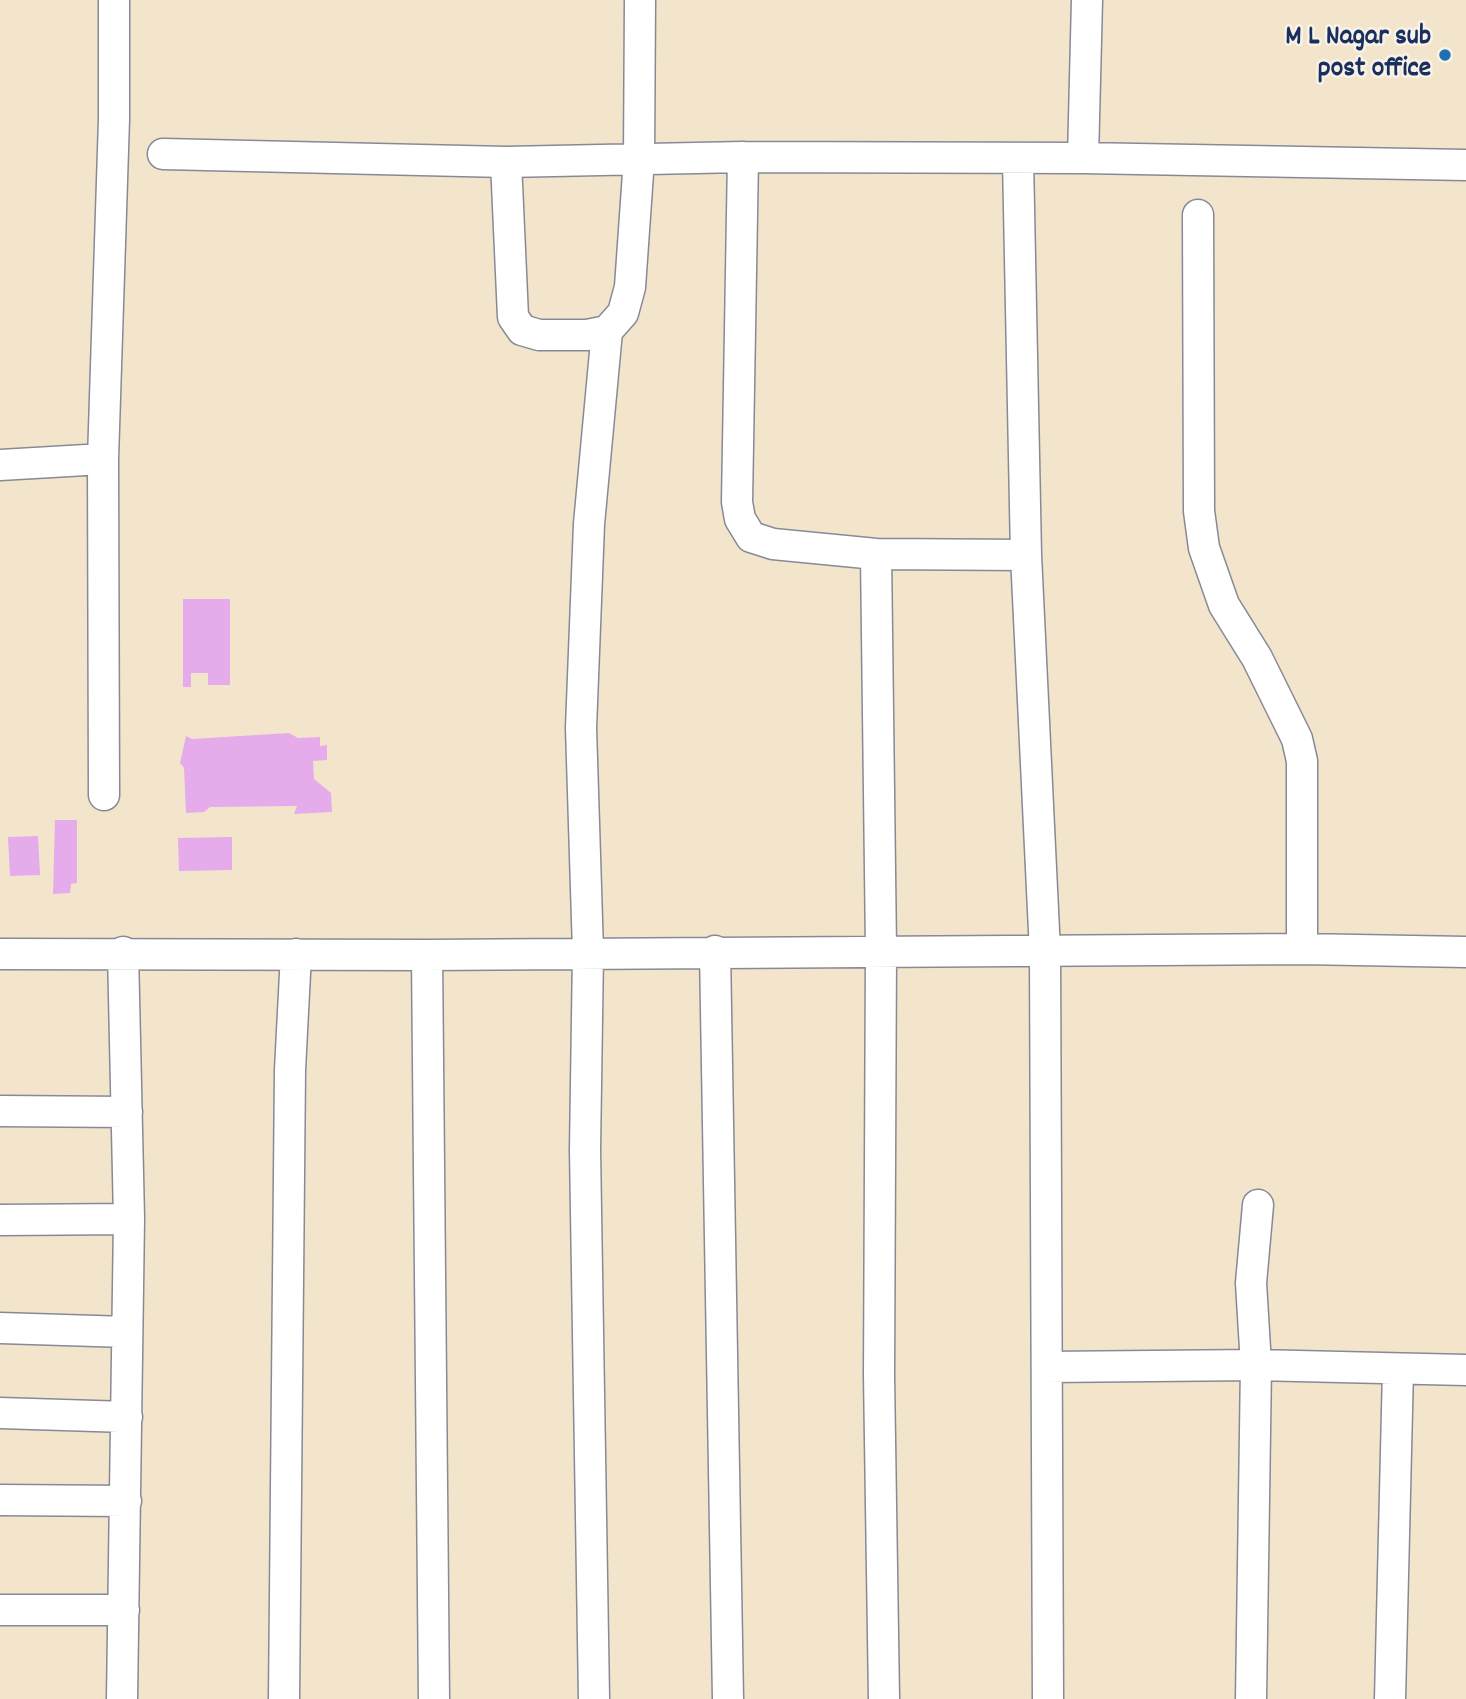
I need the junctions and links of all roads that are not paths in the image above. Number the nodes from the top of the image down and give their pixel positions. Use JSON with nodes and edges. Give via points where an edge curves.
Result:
{"nodes":[{"id":1,"x":114,"y":0,"type":"edge"},
{"id":2,"x":640,"y":0,"type":"edge"},
{"id":3,"x":1087,"y":0,"type":"edge"},
{"id":4,"x":163,"y":154,"type":"dead end"},
{"id":5,"x":743,"y":157,"type":"junction"},
{"id":6,"x":1083,"y":158,"type":"junction"},
{"id":7,"x":639,"y":159,"type":"junction"},
{"id":8,"x":1018,"y":159,"type":"junction"},
{"id":9,"x":506,"y":162,"type":"junction"},
{"id":10,"x":1466,"y":165,"type":"edge"},
{"id":11,"x":1198,"y":215,"type":"dead end"},
{"id":12,"x":607,"y":331,"type":"junction"},
{"id":13,"x":103,"y":459,"type":"junction"},
{"id":14,"x":0,"y":465,"type":"edge"},
{"id":15,"x":876,"y":554,"type":"junction"},
{"id":16,"x":1026,"y":555,"type":"junction"},
{"id":17,"x":104,"y":795,"type":"dead end"},
{"id":18,"x":1303,"y":949,"type":"junction"},
{"id":19,"x":881,"y":950,"type":"junction"},
{"id":20,"x":715,"y":951,"type":"junction"},
{"id":21,"x":1045,"y":952,"type":"junction"},
{"id":22,"x":1466,"y":952,"type":"edge"},
{"id":23,"x":122,"y":953,"type":"junction"},
{"id":24,"x":589,"y":953,"type":"junction"},
{"id":25,"x":0,"y":954,"type":"edge"},
{"id":26,"x":296,"y":954,"type":"junction"},
{"id":27,"x":427,"y":955,"type":"junction"},
{"id":28,"x":0,"y":1111,"type":"edge"},
{"id":29,"x":127,"y":1112,"type":"junction"},
{"id":30,"x":1258,"y":1205,"type":"dead end"},
{"id":31,"x":129,"y":1219,"type":"junction"},
{"id":32,"x":0,"y":1220,"type":"edge"},
{"id":33,"x":0,"y":1328,"type":"edge"},
{"id":34,"x":127,"y":1332,"type":"junction"},
{"id":35,"x":1256,"y":1365,"type":"junction"},
{"id":36,"x":1047,"y":1367,"type":"junction"},
{"id":37,"x":1398,"y":1369,"type":"junction"},
{"id":38,"x":1466,"y":1370,"type":"edge"},
{"id":39,"x":0,"y":1413,"type":"edge"},
{"id":40,"x":127,"y":1417,"type":"junction"},
{"id":41,"x":0,"y":1500,"type":"edge"},
{"id":42,"x":126,"y":1502,"type":"junction"},
{"id":43,"x":0,"y":1610,"type":"edge"},
{"id":44,"x":124,"y":1610,"type":"junction"},
{"id":45,"x":122,"y":1699,"type":"edge"},
{"id":46,"x":284,"y":1699,"type":"edge"},
{"id":47,"x":434,"y":1699,"type":"edge"},
{"id":48,"x":594,"y":1699,"type":"edge"},
{"id":49,"x":728,"y":1699,"type":"edge"},
{"id":50,"x":884,"y":1699,"type":"edge"},
{"id":51,"x":1048,"y":1699,"type":"edge"},
{"id":52,"x":1251,"y":1699,"type":"edge"},
{"id":53,"x":1390,"y":1699,"type":"edge"}],
"edges":[{"from":1,"to":13,"type":"street"},
{"from":2,"to":7,"type":"street"},
{"from":3,"to":6,"type":"street"},
{"from":4,"to":9,"type":"street"},
{"from":5,"to":7,"type":"street"},
{"from":5,"to":8,"type":"street"},
{"from":5,"to":15,"type":"street","via":[[740,519],[751,537],[773,544]]},
{"from":6,"to":8,"type":"street"},
{"from":6,"to":10,"type":"street"},
{"from":7,"to":9,"type":"street"},
{"from":7,"to":12,"type":"street","via":[[631,287],[623,313]]},
{"from":8,"to":16,"type":"street"},
{"from":9,"to":12,"type":"street","via":[[513,317],[522,330],[539,335]]},
{"from":11,"to":18,"type":"street","via":[[1203,548],[1224,605],[1257,658],[1303,761]]},
{"from":12,"to":24,"type":"street","via":[[589,524],[581,728]]},
{"from":13,"to":14,"type":"street"},
{"from":13,"to":17,"type":"street"},
{"from":15,"to":16,"type":"street"},
{"from":15,"to":19,"type":"street"},
{"from":16,"to":21,"type":"street"},
{"from":18,"to":21,"type":"street"},
{"from":18,"to":22,"type":"street"},
{"from":19,"to":20,"type":"street"},
{"from":19,"to":21,"type":"street"},
{"from":19,"to":50,"type":"street","via":[[879,1375]]},
{"from":20,"to":24,"type":"street"},
{"from":20,"to":49,"type":"street"},
{"from":21,"to":36,"type":"street"},
{"from":23,"to":25,"type":"street"},
{"from":23,"to":26,"type":"street"},
{"from":23,"to":29,"type":"street"},
{"from":24,"to":27,"type":"street"},
{"from":24,"to":48,"type":"street","via":[[585,1150]]},
{"from":26,"to":27,"type":"street"},
{"from":26,"to":46,"type":"street","via":[[290,1070]]},
{"from":27,"to":47,"type":"street"},
{"from":28,"to":29,"type":"street"},
{"from":29,"to":31,"type":"street"},
{"from":30,"to":35,"type":"street","via":[[1251,1283]]},
{"from":31,"to":32,"type":"street"},
{"from":31,"to":34,"type":"street"},
{"from":33,"to":34,"type":"street"},
{"from":34,"to":40,"type":"street"},
{"from":35,"to":36,"type":"street"},
{"from":35,"to":37,"type":"street"},
{"from":35,"to":52,"type":"street"},
{"from":36,"to":51,"type":"street"},
{"from":37,"to":38,"type":"street"},
{"from":37,"to":53,"type":"street"},
{"from":39,"to":40,"type":"street"},
{"from":40,"to":42,"type":"street"},
{"from":41,"to":42,"type":"street"},
{"from":42,"to":44,"type":"street"},
{"from":43,"to":44,"type":"street"},
{"from":44,"to":45,"type":"street"}]}
